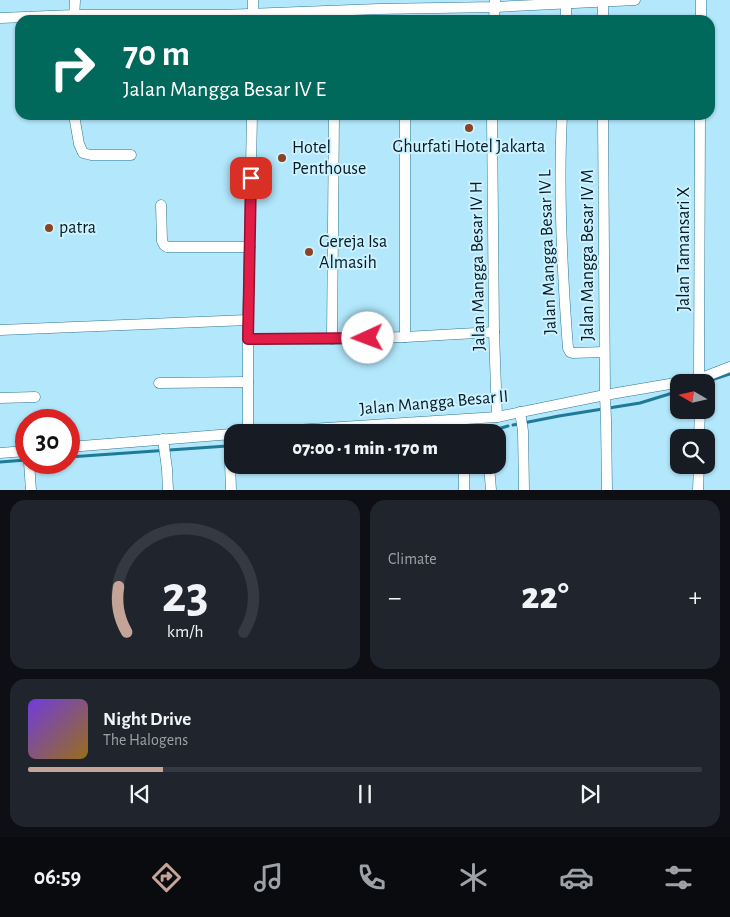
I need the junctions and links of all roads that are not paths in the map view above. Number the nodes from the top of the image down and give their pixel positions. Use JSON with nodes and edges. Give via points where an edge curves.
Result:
{"nodes":[{"id":1,"x":75,"y":0,"type":"edge"},
{"id":2,"x":254,"y":0,"type":"edge"},
{"id":3,"x":636,"y":0,"type":"edge"},
{"id":4,"x":701,"y":0,"type":"edge"},
{"id":5,"x":603,"y":1,"type":"edge"},
{"id":6,"x":495,"y":3,"type":"edge"},
{"id":7,"x":566,"y":3,"type":"junction"},
{"id":8,"x":379,"y":4,"type":"edge"},
{"id":9,"x":405,"y":9,"type":"junction"},
{"id":10,"x":74,"y":15,"type":"edge"},
{"id":11,"x":253,"y":15,"type":"edge"},
{"id":12,"x":338,"y":15,"type":"edge"},
{"id":13,"x":405,"y":15,"type":"edge"},
{"id":14,"x":566,"y":15,"type":"edge"},
{"id":15,"x":603,"y":15,"type":"edge"},
{"id":16,"x":701,"y":15,"type":"edge"},
{"id":17,"x":0,"y":18,"type":"edge"},
{"id":18,"x":15,"y":18,"type":"edge"},
{"id":19,"x":75,"y":120,"type":"edge"},
{"id":20,"x":252,"y":120,"type":"edge"},
{"id":21,"x":334,"y":120,"type":"edge"},
{"id":22,"x":405,"y":120,"type":"edge"},
{"id":23,"x":492,"y":120,"type":"edge"},
{"id":24,"x":562,"y":120,"type":"edge"},
{"id":25,"x":603,"y":120,"type":"edge"},
{"id":26,"x":700,"y":120,"type":"edge"},
{"id":27,"x":131,"y":155,"type":"dead end"},
{"id":28,"x":161,"y":206,"type":"dead end"},
{"id":29,"x":250,"y":247,"type":"junction"},
{"id":30,"x":248,"y":320,"type":"junction"},
{"id":31,"x":0,"y":330,"type":"edge"},
{"id":32,"x":494,"y":332,"type":"junction"},
{"id":33,"x":405,"y":337,"type":"junction"},
{"id":34,"x":248,"y":339,"type":"junction"},
{"id":35,"x":332,"y":339,"type":"junction"},
{"id":36,"x":604,"y":352,"type":"junction"},
{"id":37,"x":730,"y":367,"type":"edge"},
{"id":38,"x":699,"y":374,"type":"edge"},
{"id":39,"x":713,"y":374,"type":"edge"},
{"id":40,"x":248,"y":382,"type":"junction"},
{"id":41,"x":159,"y":383,"type":"dead end"},
{"id":42,"x":670,"y":386,"type":"edge"},
{"id":43,"x":35,"y":397,"type":"dead end"},
{"id":44,"x":0,"y":398,"type":"edge"},
{"id":45,"x":605,"y":399,"type":"junction"},
{"id":46,"x":497,"y":417,"type":"junction"},
{"id":47,"x":521,"y":420,"type":"junction"},
{"id":48,"x":248,"y":424,"type":"edge"},
{"id":49,"x":388,"y":424,"type":"edge"},
{"id":50,"x":224,"y":437,"type":"edge"},
{"id":51,"x":163,"y":441,"type":"junction"},
{"id":52,"x":80,"y":446,"type":"edge"},
{"id":53,"x":15,"y":452,"type":"edge"},
{"id":54,"x":0,"y":453,"type":"edge"},
{"id":55,"x":30,"y":474,"type":"edge"},
{"id":56,"x":231,"y":474,"type":"edge"},
{"id":57,"x":464,"y":474,"type":"edge"},
{"id":58,"x":490,"y":474,"type":"edge"},
{"id":59,"x":699,"y":474,"type":"edge"},
{"id":60,"x":31,"y":490,"type":"edge"},
{"id":61,"x":168,"y":490,"type":"edge"},
{"id":62,"x":231,"y":490,"type":"edge"},
{"id":63,"x":464,"y":490,"type":"edge"},
{"id":64,"x":491,"y":490,"type":"edge"},
{"id":65,"x":524,"y":490,"type":"edge"},
{"id":66,"x":608,"y":490,"type":"edge"},
{"id":67,"x":698,"y":490,"type":"edge"}],
"edges":[{"from":1,"to":10,"type":"street"},
{"from":2,"to":11,"type":"street"},
{"from":3,"to":5,"type":"street"},
{"from":4,"to":16,"type":"street"},
{"from":5,"to":7,"type":"street"},
{"from":5,"to":15,"type":"street"},
{"from":6,"to":7,"type":"street"},
{"from":6,"to":9,"type":"street"},
{"from":7,"to":14,"type":"street"},
{"from":8,"to":9,"type":"street"},
{"from":8,"to":12,"type":"street"},
{"from":9,"to":13,"type":"street"},
{"from":17,"to":18,"type":"street"},
{"from":19,"to":27,"type":"street","via":[[83,153]]},
{"from":20,"to":29,"type":"street"},
{"from":21,"to":35,"type":"street"},
{"from":22,"to":33,"type":"street"},
{"from":23,"to":32,"type":"street","name":"Jalan Mangga Besar IV H"},
{"from":24,"to":36,"type":"street","name":"Jalan Mangga Besar IV L","via":[[562,225],[568,348],[573,353]]},
{"from":25,"to":36,"type":"street","name":"Jalan Mangga Besar IV M"},
{"from":26,"to":38,"type":"street","name":"Jalan Tamansari X"},
{"from":28,"to":29,"type":"street","via":[[162,242],[167,247]]},
{"from":29,"to":30,"type":"street"},
{"from":30,"to":31,"type":"street"},
{"from":30,"to":34,"type":"street"},
{"from":32,"to":33,"type":"street"},
{"from":32,"to":46,"type":"street","name":"Jalan Mangga Besar IV H"},
{"from":33,"to":35,"type":"street"},
{"from":34,"to":35,"type":"street"},
{"from":34,"to":40,"type":"street"},
{"from":36,"to":45,"type":"street","name":"Jalan Mangga Besar IV M"},
{"from":37,"to":39,"type":"street","name":"Jalan Mangga Besar II"},
{"from":40,"to":41,"type":"street"},
{"from":40,"to":48,"type":"street"},
{"from":42,"to":45,"type":"street","name":"Jalan Mangga Besar II"},
{"from":43,"to":44,"type":"street"},
{"from":45,"to":47,"type":"street","name":"Jalan Mangga Besar II"},
{"from":45,"to":66,"type":"street","name":"Jalan Mangga Besar IV M"},
{"from":46,"to":47,"type":"street","name":"Jalan Mangga Besar II"},
{"from":46,"to":49,"type":"street","name":"Jalan Mangga Besar II"},
{"from":47,"to":65,"type":"street"},
{"from":50,"to":51,"type":"street"},
{"from":51,"to":52,"type":"street"},
{"from":51,"to":61,"type":"street"},
{"from":53,"to":54,"type":"street"},
{"from":55,"to":60,"type":"street"},
{"from":56,"to":62,"type":"street"},
{"from":57,"to":63,"type":"street"},
{"from":58,"to":64,"type":"street"},
{"from":59,"to":67,"type":"street"}]}
